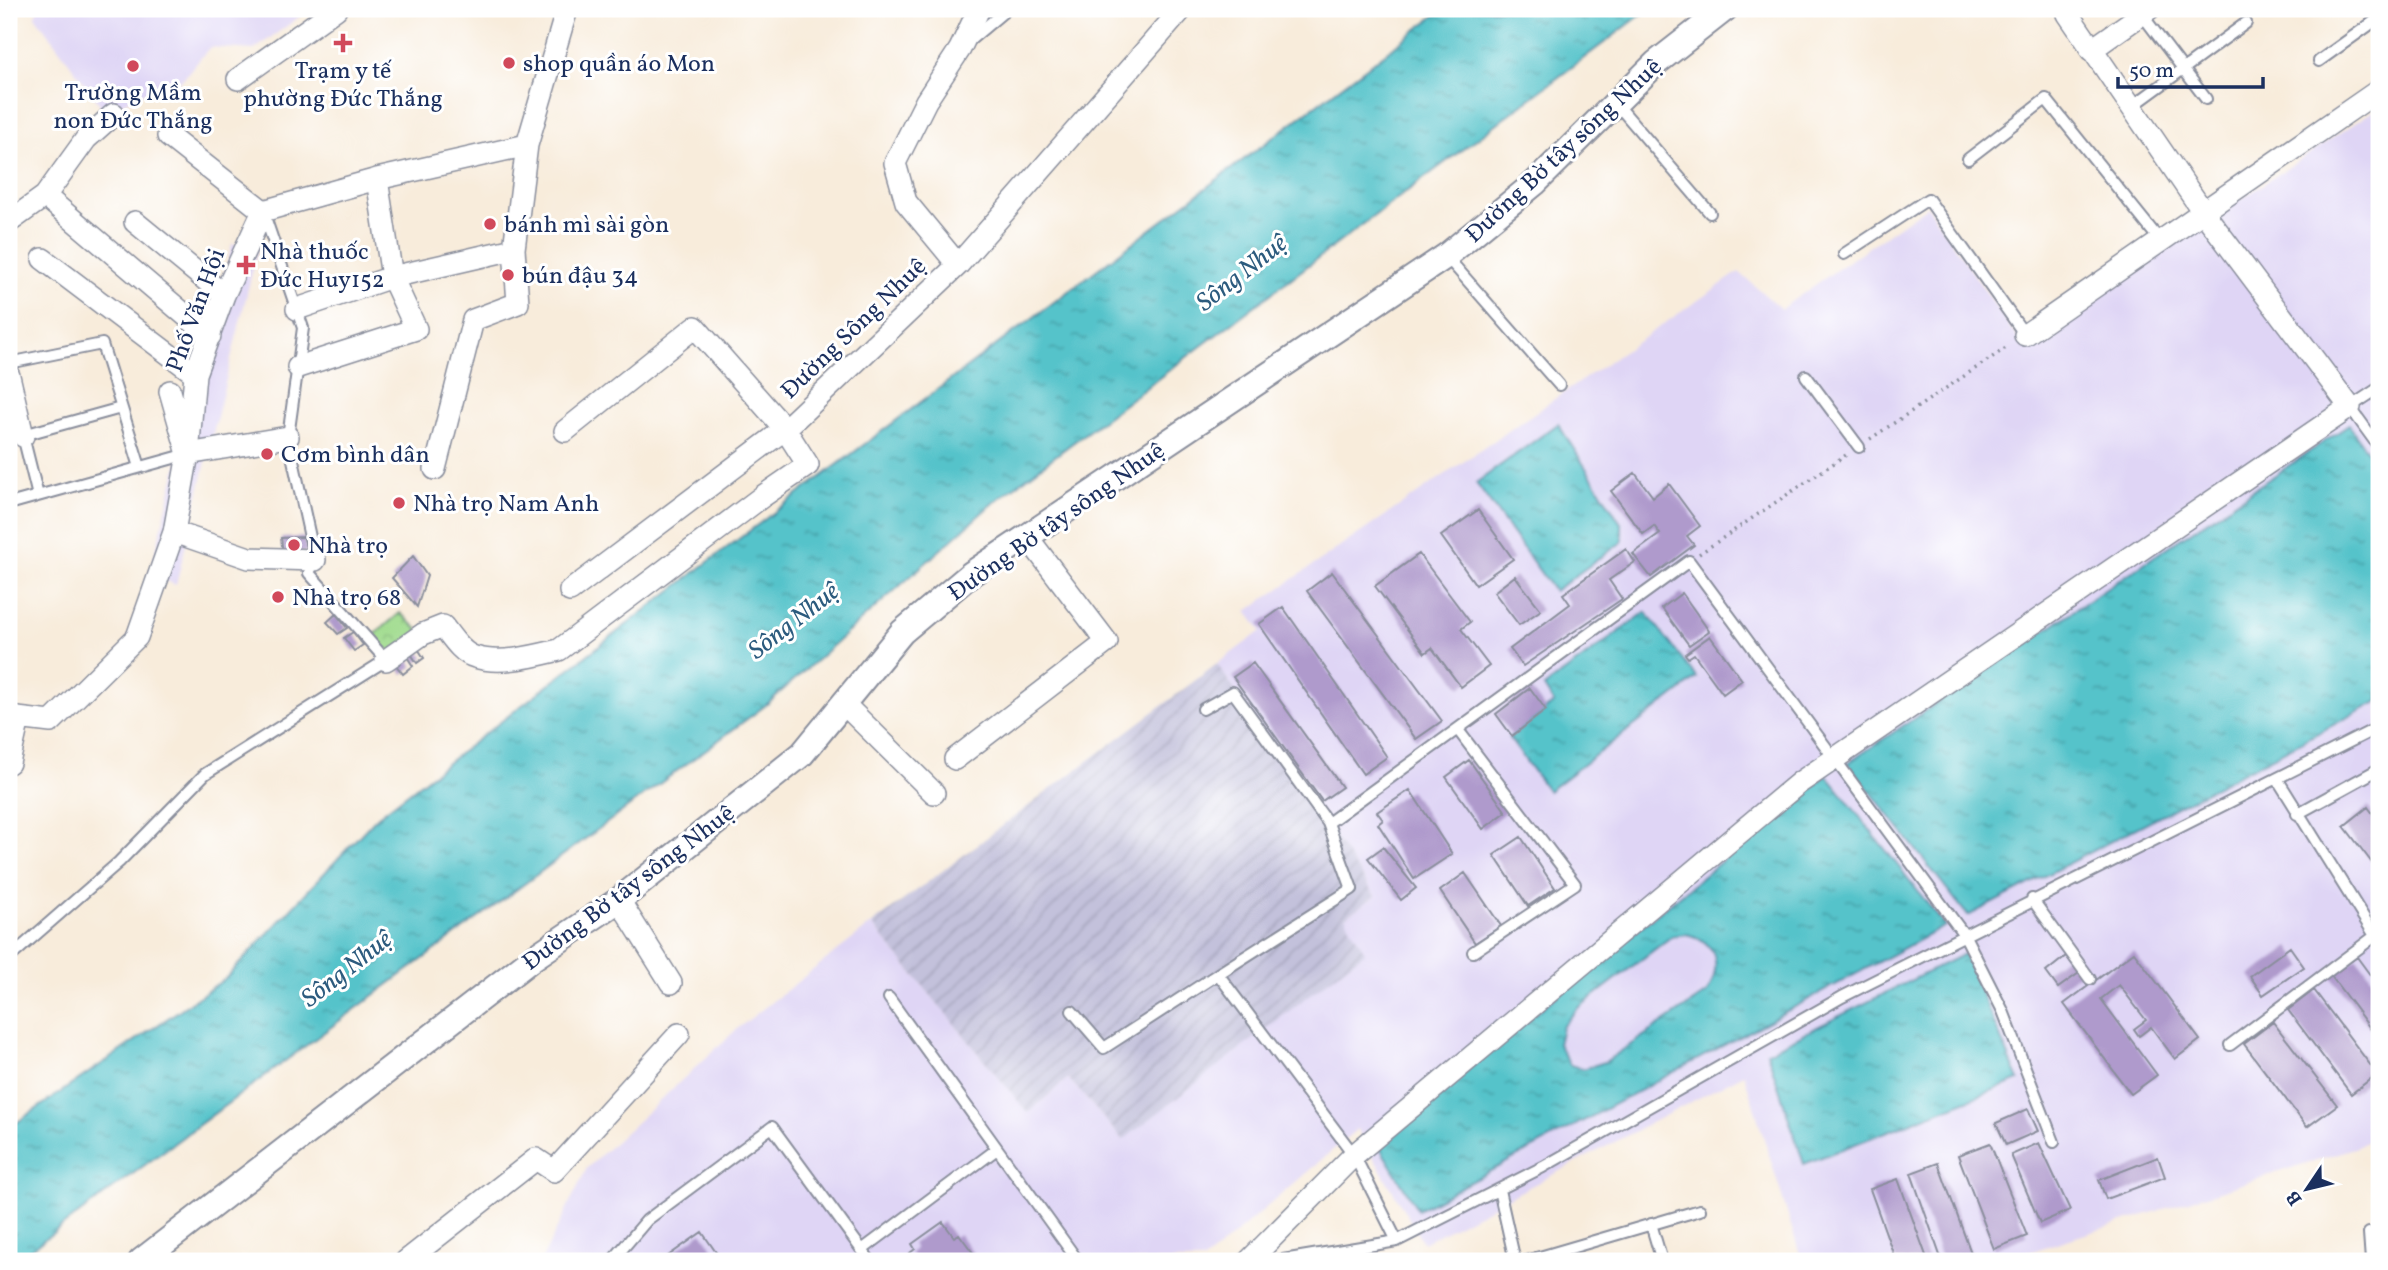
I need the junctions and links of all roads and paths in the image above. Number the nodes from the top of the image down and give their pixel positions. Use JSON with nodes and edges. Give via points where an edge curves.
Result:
{"nodes":[{"id":1,"x":336,"y":9,"type":"edge"},
{"id":2,"x":567,"y":9,"type":"edge"},
{"id":3,"x":979,"y":9,"type":"edge"},
{"id":4,"x":1007,"y":9,"type":"edge"},
{"id":5,"x":1182,"y":9,"type":"edge"},
{"id":6,"x":1725,"y":9,"type":"edge"},
{"id":7,"x":2143,"y":11,"type":"edge"},
{"id":8,"x":2068,"y":14,"type":"dead end"},
{"id":9,"x":2379,"y":18,"type":"edge"},
{"id":10,"x":2246,"y":23,"type":"dead end"},
{"id":11,"x":960,"y":49,"type":"junction"},
{"id":12,"x":2091,"y":50,"type":"junction"},
{"id":13,"x":2319,"y":61,"type":"dead end"},
{"id":14,"x":2182,"y":67,"type":"junction"},
{"id":15,"x":238,"y":79,"type":"dead end"},
{"id":16,"x":2379,"y":90,"type":"edge"},
{"id":17,"x":2206,"y":99,"type":"dead end"},
{"id":18,"x":1615,"y":102,"type":"junction"},
{"id":19,"x":2130,"y":108,"type":"junction"},
{"id":20,"x":114,"y":114,"type":"dead end"},
{"id":21,"x":168,"y":136,"type":"dead end"},
{"id":22,"x":527,"y":145,"type":"junction"},
{"id":23,"x":1968,"y":159,"type":"dead end"},
{"id":24,"x":377,"y":179,"type":"junction"},
{"id":25,"x":45,"y":196,"type":"junction"},
{"id":26,"x":263,"y":211,"type":"junction"},
{"id":27,"x":1710,"y":213,"type":"dead end"},
{"id":28,"x":2204,"y":213,"type":"junction"},
{"id":29,"x":9,"y":222,"type":"edge"},
{"id":30,"x":135,"y":222,"type":"dead end"},
{"id":31,"x":2162,"y":243,"type":"junction"},
{"id":32,"x":514,"y":249,"type":"junction"},
{"id":33,"x":1844,"y":254,"type":"dead end"},
{"id":34,"x":1446,"y":256,"type":"junction"},
{"id":35,"x":963,"y":257,"type":"junction"},
{"id":36,"x":43,"y":260,"type":"dead end"},
{"id":37,"x":392,"y":277,"type":"junction"},
{"id":38,"x":224,"y":295,"type":"junction"},
{"id":39,"x":297,"y":309,"type":"junction"},
{"id":40,"x":2025,"y":335,"type":"joint"},
{"id":41,"x":210,"y":336,"type":"junction"},
{"id":42,"x":9,"y":363,"type":"edge"},
{"id":43,"x":298,"y":367,"type":"junction"},
{"id":44,"x":195,"y":374,"type":"junction"},
{"id":45,"x":9,"y":376,"type":"edge"},
{"id":46,"x":1805,"y":376,"type":"dead end"},
{"id":47,"x":1559,"y":385,"type":"dead end"},
{"id":48,"x":2379,"y":388,"type":"edge"},
{"id":49,"x":170,"y":391,"type":"dead end"},
{"id":50,"x":2350,"y":407,"type":"junction"},
{"id":51,"x":121,"y":408,"type":"junction"},
{"id":52,"x":785,"y":429,"type":"junction"},
{"id":53,"x":565,"y":431,"type":"dead end"},
{"id":54,"x":16,"y":438,"type":"edge"},
{"id":55,"x":288,"y":438,"type":"junction"},
{"id":56,"x":1859,"y":447,"type":"dead end"},
{"id":57,"x":2379,"y":447,"type":"edge"},
{"id":58,"x":188,"y":454,"type":"junction"},
{"id":59,"x":140,"y":467,"type":"junction"},
{"id":60,"x":435,"y":469,"type":"dead end"},
{"id":61,"x":38,"y":496,"type":"junction"},
{"id":62,"x":9,"y":504,"type":"edge"},
{"id":63,"x":174,"y":532,"type":"junction"},
{"id":64,"x":1028,"y":538,"type":"junction"},
{"id":65,"x":315,"y":560,"type":"junction"},
{"id":66,"x":570,"y":591,"type":"dead end"},
{"id":67,"x":386,"y":660,"type":"junction"},
{"id":68,"x":844,"y":704,"type":"junction"},
{"id":69,"x":1203,"y":709,"type":"dead end"},
{"id":70,"x":14,"y":717,"type":"edge"},
{"id":71,"x":2379,"y":727,"type":"edge"},
{"id":72,"x":1458,"y":730,"type":"junction"},
{"id":73,"x":955,"y":759,"type":"dead end"},
{"id":74,"x":1834,"y":759,"type":"junction"},
{"id":75,"x":9,"y":763,"type":"edge"},
{"id":76,"x":2379,"y":769,"type":"edge"},
{"id":77,"x":2278,"y":780,"type":"junction"},
{"id":78,"x":934,"y":793,"type":"dead end"},
{"id":79,"x":2297,"y":814,"type":"junction"},
{"id":80,"x":1328,"y":823,"type":"junction"},
{"id":81,"x":619,"y":900,"type":"junction"},
{"id":82,"x":2032,"y":900,"type":"junction"},
{"id":83,"x":1965,"y":936,"type":"junction"},
{"id":84,"x":2377,"y":939,"type":"edge"},
{"id":85,"x":1473,"y":952,"type":"dead end"},
{"id":86,"x":9,"y":958,"type":"edge"},
{"id":87,"x":1218,"y":974,"type":"junction"},
{"id":88,"x":2090,"y":979,"type":"dead end"},
{"id":89,"x":671,"y":983,"type":"dead end"},
{"id":90,"x":889,"y":998,"type":"dead end"},
{"id":91,"x":1072,"y":1011,"type":"dead end"},
{"id":92,"x":679,"y":1034,"type":"dead end"},
{"id":93,"x":2230,"y":1045,"type":"dead end"},
{"id":94,"x":2053,"y":1142,"type":"dead end"},
{"id":95,"x":997,"y":1149,"type":"junction"},
{"id":96,"x":1354,"y":1155,"type":"junction"},
{"id":97,"x":1499,"y":1190,"type":"junction"},
{"id":98,"x":1700,"y":1210,"type":"dead end"},
{"id":99,"x":1651,"y":1224,"type":"junction"},
{"id":100,"x":2369,"y":1233,"type":"dead end"},
{"id":101,"x":1397,"y":1241,"type":"junction"},
{"id":102,"x":862,"y":1250,"type":"junction"},
{"id":103,"x":141,"y":1261,"type":"edge"},
{"id":104,"x":406,"y":1261,"type":"edge"},
{"id":105,"x":612,"y":1261,"type":"edge"},
{"id":106,"x":870,"y":1261,"type":"edge"},
{"id":107,"x":1078,"y":1261,"type":"edge"},
{"id":108,"x":1249,"y":1261,"type":"edge"},
{"id":109,"x":1277,"y":1261,"type":"edge"},
{"id":110,"x":1515,"y":1261,"type":"edge"},
{"id":111,"x":1526,"y":1261,"type":"edge"},
{"id":112,"x":1661,"y":1261,"type":"edge"},
{"id":113,"x":2371,"y":1261,"type":"edge"}],
"edges":[{"from":1,"to":15,"type":"street"},
{"from":2,"to":22,"type":"street"},
{"from":3,"to":11,"type":"street"},
{"from":4,"to":11,"type":"lane"},
{"from":5,"to":35,"type":"street","name":"Đường Sông Nhuệ"},
{"from":6,"to":18,"type":"street","name":"Đường Bờ tây sông Nhuệ"},
{"from":7,"to":12,"type":"street"},
{"from":7,"to":14,"type":"lane"},
{"from":8,"to":12,"type":"street"},
{"from":9,"to":13,"type":"lane"},
{"from":10,"to":14,"type":"lane"},
{"from":11,"to":35,"type":"street","via":[[926,101],[895,163],[906,202]]},
{"from":12,"to":19,"type":"street"},
{"from":14,"to":17,"type":"lane"},
{"from":14,"to":19,"type":"lane"},
{"from":16,"to":28,"type":"street"},
{"from":18,"to":27,"type":"lane"},
{"from":18,"to":34,"type":"street","name":"Đường Bờ tây sông Nhuệ","via":[[1535,183]]},
{"from":19,"to":28,"type":"street"},
{"from":20,"to":25,"type":"street","via":[[86,139]]},
{"from":21,"to":26,"type":"street"},
{"from":22,"to":24,"type":"street"},
{"from":22,"to":32,"type":"street"},
{"from":23,"to":31,"type":"lane","via":[[2046,99]]},
{"from":24,"to":26,"type":"street"},
{"from":24,"to":37,"type":"street"},
{"from":25,"to":29,"type":"street"},
{"from":25,"to":41,"type":"street"},
{"from":26,"to":38,"type":"street","name":"Phố Văn Hội"},
{"from":26,"to":39,"type":"lane"},
{"from":28,"to":31,"type":"street"},
{"from":28,"to":50,"type":"street"},
{"from":30,"to":38,"type":"street"},
{"from":31,"to":40,"type":"street"},
{"from":32,"to":37,"type":"street"},
{"from":32,"to":60,"type":"street","via":[[518,303],[473,320]]},
{"from":33,"to":40,"type":"lane","via":[[1928,199]]},
{"from":34,"to":47,"type":"lane"},
{"from":34,"to":64,"type":"street","name":"Đường Bờ tây sông Nhuệ"},
{"from":35,"to":52,"type":"street","name":"Đường Sông Nhuệ"},
{"from":36,"to":44,"type":"street"},
{"from":37,"to":39,"type":"street"},
{"from":37,"to":43,"type":"street","via":[[416,329]]},
{"from":38,"to":41,"type":"street","name":"Phố Văn Hội"},
{"from":39,"to":43,"type":"lane","via":[[303,328]]},
{"from":41,"to":44,"type":"street","name":"Phố Văn Hội"},
{"from":42,"to":51,"type":"lane","via":[[102,344]]},
{"from":43,"to":55,"type":"lane"},
{"from":44,"to":58,"type":"street","name":"Phố Văn Hội"},
{"from":45,"to":54,"type":"street"},
{"from":46,"to":56,"type":"lane"},
{"from":48,"to":50,"type":"lane"},
{"from":49,"to":58,"type":"street"},
{"from":50,"to":57,"type":"lane"},
{"from":50,"to":74,"type":"street"},
{"from":51,"to":54,"type":"lane"},
{"from":51,"to":59,"type":"lane"},
{"from":52,"to":53,"type":"street","via":[[695,327]]},
{"from":52,"to":66,"type":"street"},
{"from":52,"to":67,"type":"street","name":"Đường Sông Nhuệ","via":[[808,466],[559,650],[520,660],[475,657],[443,626]]},
{"from":54,"to":61,"type":"lane"},
{"from":55,"to":58,"type":"street"},
{"from":55,"to":65,"type":"lane"},
{"from":58,"to":59,"type":"lane"},
{"from":58,"to":63,"type":"street","name":"Phố Văn Hội"},
{"from":59,"to":61,"type":"lane"},
{"from":61,"to":62,"type":"lane"},
{"from":63,"to":65,"type":"street","via":[[249,558]]},
{"from":63,"to":70,"type":"street","name":"Phố Văn Hội","via":[[137,637],[51,722]]},
{"from":64,"to":68,"type":"street","name":"Đường Bờ tây sông Nhuệ","via":[[971,574],[902,632]]},
{"from":64,"to":73,"type":"street","via":[[1107,642]]},
{"from":65,"to":67,"type":"lane","via":[[309,573]]},
{"from":67,"to":86,"type":"lane","via":[[205,774],[119,862]]},
{"from":68,"to":78,"type":"street"},
{"from":68,"to":81,"type":"street","name":"Đường Bờ tây sông Nhuệ","via":[[802,754]]},
{"from":69,"to":80,"type":"lane","via":[[1233,692]]},
{"from":70,"to":75,"type":"street","name":"Phố Văn Hội"},
{"from":71,"to":77,"type":"lane"},
{"from":72,"to":74,"type":"lane","via":[[1689,561]]},
{"from":72,"to":80,"type":"lane"},
{"from":72,"to":85,"type":"lane","via":[[1576,884]]},
{"from":74,"to":83,"type":"lane"},
{"from":74,"to":96,"type":"street","via":[[1799,783]]},
{"from":76,"to":79,"type":"lane"},
{"from":77,"to":79,"type":"lane"},
{"from":77,"to":82,"type":"lane"},
{"from":79,"to":84,"type":"lane"},
{"from":80,"to":87,"type":"lane","via":[[1352,889]]},
{"from":81,"to":89,"type":"street"},
{"from":81,"to":103,"type":"street","name":"Đường Bờ tây sông Nhuệ","via":[[533,958]]},
{"from":82,"to":83,"type":"lane"},
{"from":82,"to":88,"type":"lane"},
{"from":83,"to":94,"type":"lane","via":[[2003,1011]]},
{"from":83,"to":97,"type":"lane","via":[[1842,997]]},
{"from":84,"to":93,"type":"lane"},
{"from":87,"to":91,"type":"lane","via":[[1104,1048]]},
{"from":87,"to":96,"type":"lane"},
{"from":90,"to":95,"type":"lane"},
{"from":92,"to":104,"type":"street","via":[[554,1171],[536,1159]]},
{"from":95,"to":102,"type":"lane"},
{"from":95,"to":107,"type":"lane"},
{"from":96,"to":101,"type":"lane"},
{"from":96,"to":108,"type":"street"},
{"from":97,"to":101,"type":"lane"},
{"from":97,"to":110,"type":"lane"},
{"from":98,"to":99,"type":"lane"},
{"from":99,"to":111,"type":"lane"},
{"from":99,"to":112,"type":"lane"},
{"from":100,"to":113,"type":"lane"},
{"from":101,"to":109,"type":"lane"},
{"from":102,"to":105,"type":"lane","via":[[772,1126],[647,1220]]},
{"from":102,"to":106,"type":"lane"}]}
